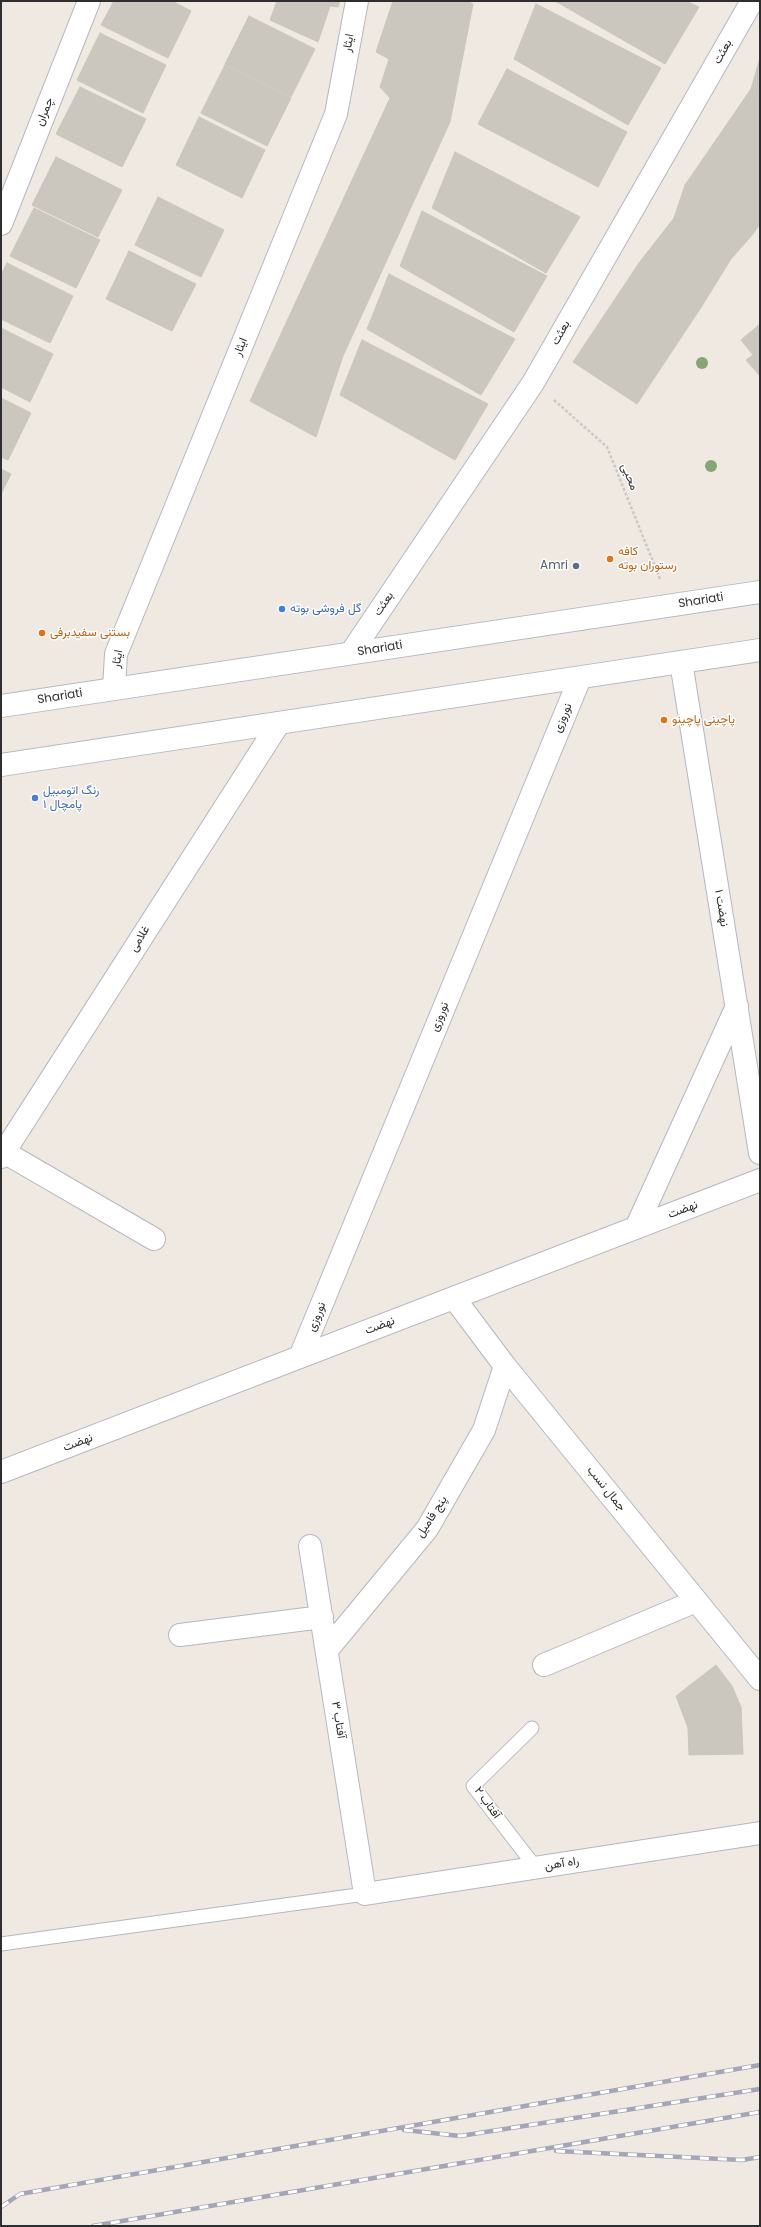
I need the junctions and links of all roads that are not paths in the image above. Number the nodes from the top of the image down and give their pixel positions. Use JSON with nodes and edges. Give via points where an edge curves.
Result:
{"nodes":[{"id":1,"x":89,"y":1,"type":"edge"},
{"id":2,"x":357,"y":1,"type":"edge"},
{"id":3,"x":752,"y":1,"type":"edge"},
{"id":4,"x":1,"y":224,"type":"edge"},
{"id":5,"x":760,"y":592,"type":"edge"},
{"id":6,"x":760,"y":650,"type":"edge"},
{"id":7,"x":351,"y":653,"type":"junction"},
{"id":8,"x":681,"y":662,"type":"junction"},
{"id":9,"x":580,"y":678,"type":"junction"},
{"id":10,"x":114,"y":689,"type":"junction"},
{"id":11,"x":1,"y":706,"type":"edge"},
{"id":12,"x":279,"y":723,"type":"junction"},
{"id":13,"x":1,"y":766,"type":"edge"},
{"id":14,"x":737,"y":1006,"type":"junction"},
{"id":15,"x":760,"y":1154,"type":"edge"},
{"id":16,"x":3,"y":1155,"type":"edge"},
{"id":17,"x":760,"y":1180,"type":"edge"},
{"id":18,"x":636,"y":1228,"type":"junction"},
{"id":19,"x":154,"y":1239,"type":"dead end"},
{"id":20,"x":454,"y":1298,"type":"junction"},
{"id":21,"x":300,"y":1357,"type":"junction"},
{"id":22,"x":505,"y":1366,"type":"junction"},
{"id":23,"x":1,"y":1472,"type":"edge"},
{"id":24,"x":310,"y":1546,"type":"dead end"},
{"id":25,"x":696,"y":1601,"type":"junction"},
{"id":26,"x":322,"y":1617,"type":"junction"},
{"id":27,"x":180,"y":1635,"type":"dead end"},
{"id":28,"x":327,"y":1650,"type":"junction"},
{"id":29,"x":544,"y":1665,"type":"dead end"},
{"id":30,"x":760,"y":1679,"type":"edge"},
{"id":31,"x":532,"y":1728,"type":"dead end"},
{"id":32,"x":760,"y":1833,"type":"edge"},
{"id":33,"x":536,"y":1868,"type":"junction"},
{"id":34,"x":365,"y":1894,"type":"junction"},
{"id":35,"x":1,"y":1944,"type":"edge"}],
"edges":[{"from":1,"to":4,"type":"street","name":"چمران"},
{"from":2,"to":10,"type":"street","name":"ایثار","via":[[336,114],[116,654]]},
{"from":3,"to":7,"type":"street","name":"بعثت","via":[[533,383]]},
{"from":5,"to":7,"type":"street","name":"Shariati"},
{"from":6,"to":8,"type":"street"},
{"from":7,"to":10,"type":"street","name":"Shariati"},
{"from":8,"to":9,"type":"street"},
{"from":8,"to":14,"type":"street","name":"نهضت ۱"},
{"from":9,"to":12,"type":"street"},
{"from":9,"to":21,"type":"street","name":"نوروزی"},
{"from":10,"to":11,"type":"street","name":"Shariati"},
{"from":12,"to":13,"type":"street"},
{"from":12,"to":16,"type":"street","name":"غلامی"},
{"from":14,"to":15,"type":"street","name":"نهضت ۱"},
{"from":14,"to":18,"type":"street"},
{"from":16,"to":19,"type":"street"},
{"from":17,"to":18,"type":"street","name":"نهضت"},
{"from":18,"to":20,"type":"street","name":"نهضت"},
{"from":20,"to":21,"type":"street","name":"نهضت"},
{"from":20,"to":22,"type":"street","name":"جمال نسب"},
{"from":21,"to":23,"type":"street","name":"نهضت"},
{"from":22,"to":25,"type":"street","name":"جمال نسب"},
{"from":22,"to":28,"type":"street","name":"پنج فامیل","via":[[484,1430],[427,1529]]},
{"from":24,"to":26,"type":"street","name":"آفتاب ۳"},
{"from":25,"to":29,"type":"street"},
{"from":25,"to":30,"type":"street","name":"جمال نسب"},
{"from":26,"to":27,"type":"street"},
{"from":26,"to":28,"type":"street","name":"آفتاب ۳"},
{"from":28,"to":34,"type":"street","name":"آفتاب ۳"},
{"from":31,"to":33,"type":"lane","name":"آفتاب ۲","via":[[473,1786]]},
{"from":32,"to":33,"type":"street","name":"راه آهن"},
{"from":33,"to":34,"type":"street","name":"راه آهن"},
{"from":34,"to":35,"type":"lane"}]}
